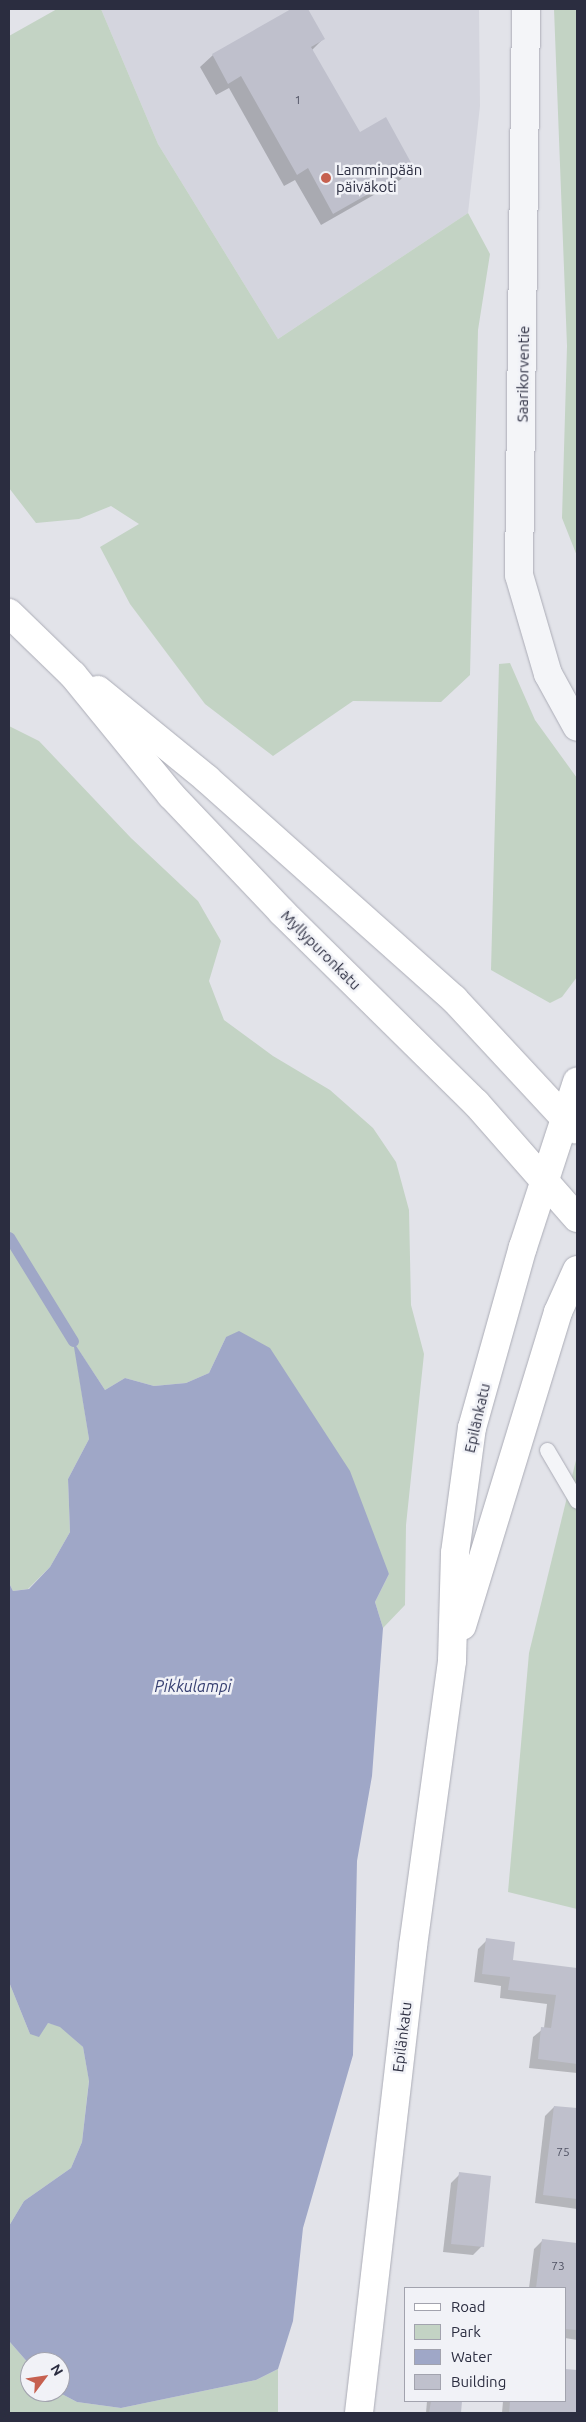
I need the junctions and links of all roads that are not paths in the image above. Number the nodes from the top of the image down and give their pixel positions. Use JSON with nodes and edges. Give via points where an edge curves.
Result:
{"nodes":[{"id":1,"x":526,"y":9,"type":"edge"},
{"id":2,"x":9,"y":613,"type":"edge"},
{"id":3,"x":73,"y":675,"type":"junction"},
{"id":4,"x":577,"y":727,"type":"edge"},
{"id":5,"x":577,"y":1082,"type":"edge"},
{"id":6,"x":572,"y":1124,"type":"edge"},
{"id":7,"x":544,"y":1182,"type":"junction"},
{"id":8,"x":577,"y":1218,"type":"edge"},
{"id":9,"x":577,"y":1270,"type":"edge"},
{"id":10,"x":547,"y":1450,"type":"dead end"},
{"id":11,"x":577,"y":1501,"type":"edge"},
{"id":12,"x":452,"y":1661,"type":"junction"},
{"id":13,"x":359,"y":2413,"type":"edge"}],
"edges":[{"from":1,"to":4,"type":"street","name":"Saarikorventie","via":[[519,575],[548,674]]},
{"from":2,"to":3,"type":"street","name":"Myllypuronkatu"},
{"from":3,"to":6,"type":"street","name":"Myllypuronkatu","via":[[109,696],[454,999]]},
{"from":3,"to":7,"type":"street","name":"Myllypuronkatu","via":[[172,795],[282,912],[476,1103]]},
{"from":5,"to":6,"type":"street","name":"Epilänkatu"},
{"from":6,"to":7,"type":"street","name":"Epilänkatu"},
{"from":7,"to":8,"type":"street","name":"Myllypuronkatu"},
{"from":7,"to":12,"type":"street","name":"Epilänkatu","via":[[472,1428],[454,1553]]},
{"from":9,"to":12,"type":"street","name":"Epilänkatu","via":[[558,1312]]},
{"from":10,"to":11,"type":"lane"},
{"from":12,"to":13,"type":"street","name":"Epilänkatu","via":[[413,1946]]}]}
